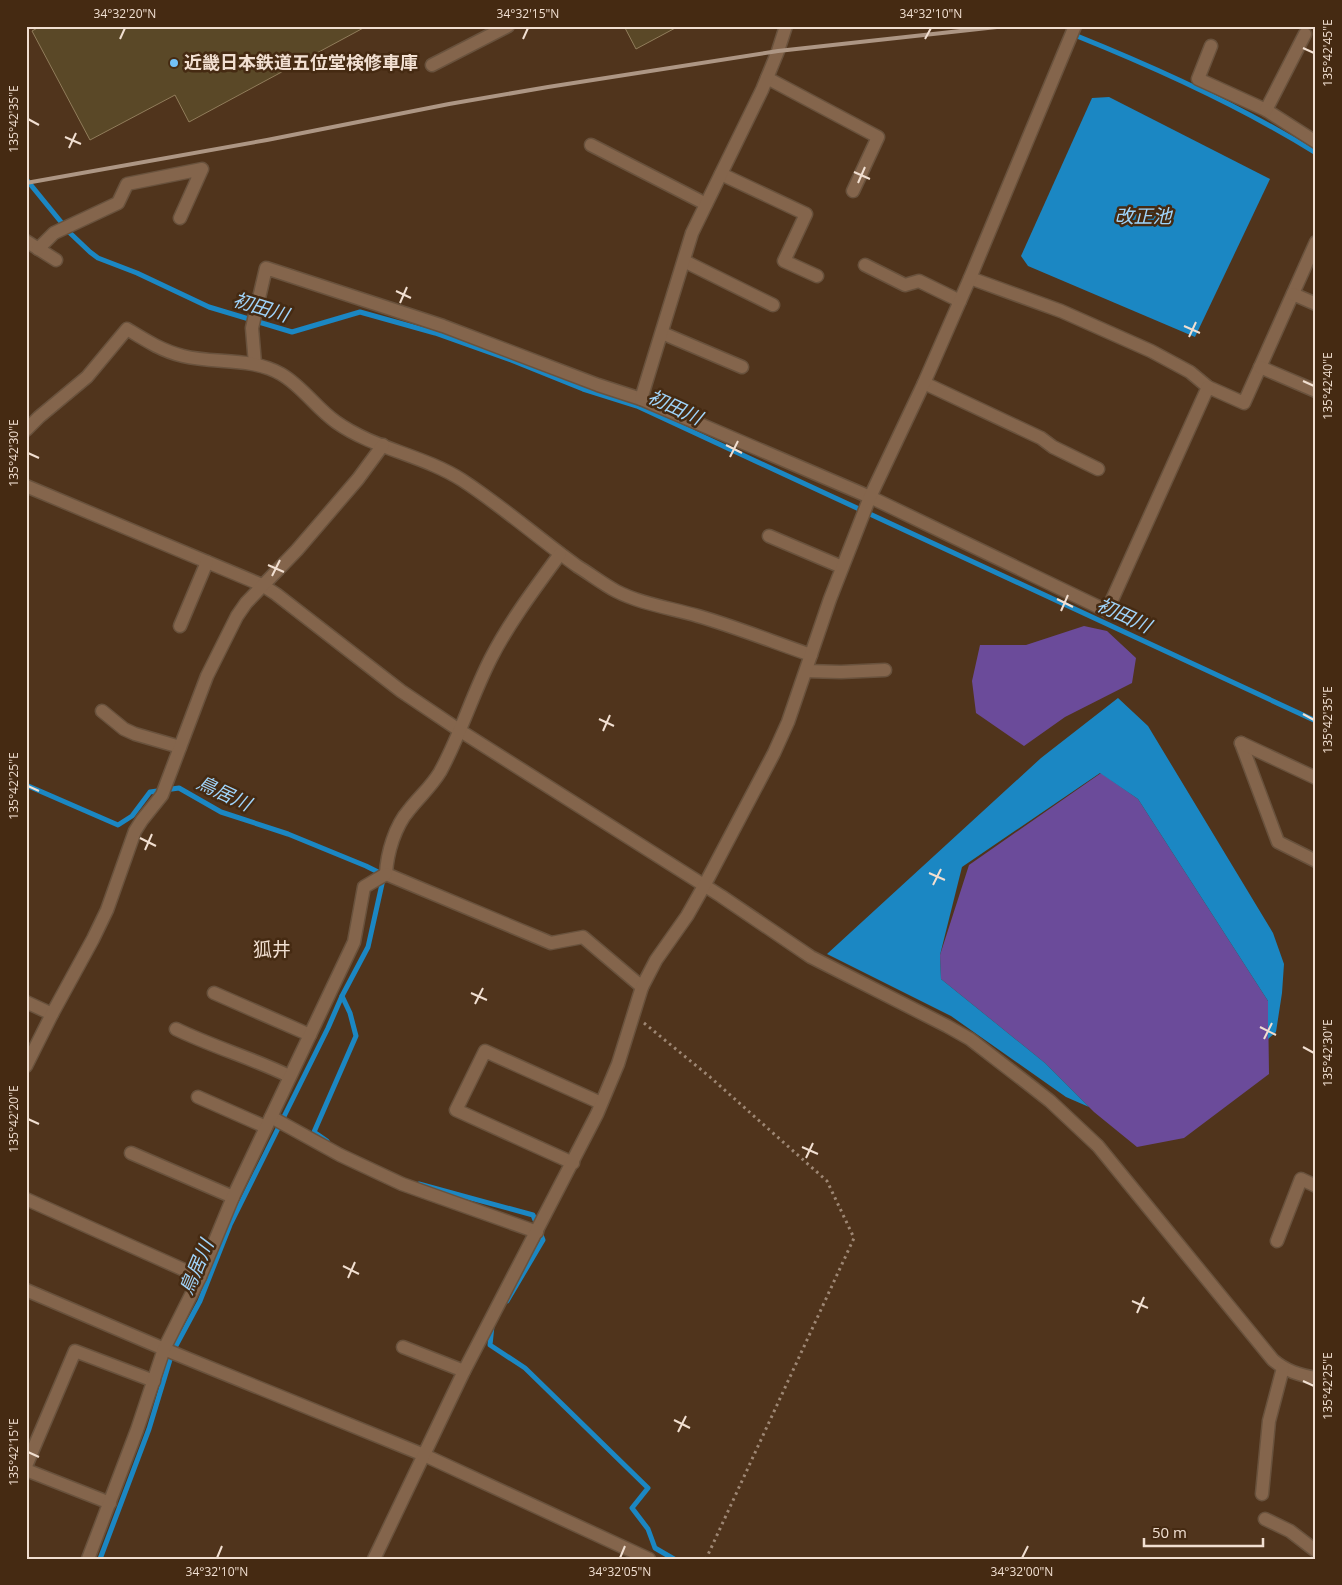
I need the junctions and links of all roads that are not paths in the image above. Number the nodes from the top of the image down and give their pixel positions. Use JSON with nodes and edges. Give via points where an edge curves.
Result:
{"nodes":[{"id":1,"x":508,"y":26,"type":"edge"},
{"id":2,"x":786,"y":26,"type":"edge"},
{"id":3,"x":1075,"y":26,"type":"edge"},
{"id":4,"x":1305,"y":34,"type":"dead end"},
{"id":5,"x":1211,"y":46,"type":"dead end"},
{"id":6,"x":432,"y":65,"type":"dead end"},
{"id":7,"x":767,"y":78,"type":"junction"},
{"id":8,"x":1266,"y":110,"type":"junction"},
{"id":9,"x":1316,"y":142,"type":"edge"},
{"id":10,"x":591,"y":145,"type":"dead end"},
{"id":11,"x":721,"y":174,"type":"junction"},
{"id":12,"x":853,"y":191,"type":"dead end"},
{"id":13,"x":706,"y":204,"type":"junction"},
{"id":14,"x":180,"y":218,"type":"dead end"},
{"id":15,"x":26,"y":242,"type":"edge"},
{"id":16,"x":1316,"y":242,"type":"edge"},
{"id":17,"x":38,"y":249,"type":"junction"},
{"id":18,"x":56,"y":260,"type":"dead end"},
{"id":19,"x":684,"y":261,"type":"junction"},
{"id":20,"x":865,"y":266,"type":"dead end"},
{"id":21,"x":817,"y":276,"type":"dead end"},
{"id":22,"x":970,"y":278,"type":"junction"},
{"id":23,"x":1293,"y":294,"type":"junction"},
{"id":24,"x":960,"y":301,"type":"junction"},
{"id":25,"x":1316,"y":304,"type":"edge"},
{"id":26,"x":773,"y":305,"type":"dead end"},
{"id":27,"x":662,"y":333,"type":"junction"},
{"id":28,"x":255,"y":364,"type":"junction"},
{"id":29,"x":742,"y":367,"type":"dead end"},
{"id":30,"x":1260,"y":368,"type":"junction"},
{"id":31,"x":924,"y":383,"type":"junction"},
{"id":32,"x":1208,"y":387,"type":"junction"},
{"id":33,"x":1316,"y":391,"type":"edge"},
{"id":34,"x":641,"y":398,"type":"junction"},
{"id":35,"x":26,"y":430,"type":"edge"},
{"id":36,"x":383,"y":445,"type":"junction"},
{"id":37,"x":1098,"y":469,"type":"dead end"},
{"id":38,"x":26,"y":486,"type":"edge"},
{"id":39,"x":870,"y":497,"type":"junction"},
{"id":40,"x":769,"y":536,"type":"dead end"},
{"id":41,"x":560,"y":554,"type":"junction"},
{"id":42,"x":207,"y":562,"type":"junction"},
{"id":43,"x":842,"y":567,"type":"junction"},
{"id":44,"x":262,"y":585,"type":"junction"},
{"id":45,"x":180,"y":626,"type":"dead end"},
{"id":46,"x":811,"y":655,"type":"junction"},
{"id":47,"x":885,"y":670,"type":"dead end"},
{"id":48,"x":806,"y":671,"type":"junction"},
{"id":49,"x":102,"y":711,"type":"dead end"},
{"id":50,"x":459,"y":730,"type":"junction"},
{"id":51,"x":180,"y":747,"type":"junction"},
{"id":52,"x":1316,"y":778,"type":"edge"},
{"id":53,"x":1316,"y":861,"type":"edge"},
{"id":54,"x":386,"y":874,"type":"junction"},
{"id":55,"x":704,"y":886,"type":"junction"},
{"id":56,"x":642,"y":987,"type":"junction"},
{"id":57,"x":214,"y":993,"type":"dead end"},
{"id":58,"x":26,"y":1002,"type":"edge"},
{"id":59,"x":52,"y":1014,"type":"junction"},
{"id":60,"x":176,"y":1029,"type":"dead end"},
{"id":61,"x":310,"y":1034,"type":"junction"},
{"id":62,"x":26,"y":1066,"type":"edge"},
{"id":63,"x":289,"y":1076,"type":"junction"},
{"id":64,"x":198,"y":1097,"type":"dead end"},
{"id":65,"x":602,"y":1103,"type":"junction"},
{"id":66,"x":268,"y":1122,"type":"junction"},
{"id":67,"x":130,"y":1153,"type":"dead end"},
{"id":68,"x":573,"y":1163,"type":"junction"},
{"id":69,"x":1316,"y":1186,"type":"edge"},
{"id":70,"x":233,"y":1198,"type":"junction"},
{"id":71,"x":26,"y":1199,"type":"edge"},
{"id":72,"x":539,"y":1228,"type":"junction"},
{"id":73,"x":1277,"y":1241,"type":"dead end"},
{"id":74,"x":200,"y":1277,"type":"junction"},
{"id":75,"x":26,"y":1290,"type":"edge"},
{"id":76,"x":403,"y":1347,"type":"dead end"},
{"id":77,"x":164,"y":1348,"type":"junction"},
{"id":78,"x":1283,"y":1368,"type":"junction"},
{"id":79,"x":464,"y":1371,"type":"junction"},
{"id":80,"x":1316,"y":1378,"type":"edge"},
{"id":81,"x":154,"y":1381,"type":"junction"},
{"id":82,"x":424,"y":1455,"type":"junction"},
{"id":83,"x":26,"y":1468,"type":"edge"},
{"id":84,"x":1262,"y":1494,"type":"dead end"},
{"id":85,"x":110,"y":1503,"type":"junction"},
{"id":86,"x":1265,"y":1519,"type":"dead end"},
{"id":87,"x":1316,"y":1551,"type":"edge"},
{"id":88,"x":88,"y":1559,"type":"edge"},
{"id":89,"x":374,"y":1559,"type":"edge"},
{"id":90,"x":649,"y":1559,"type":"edge"}],
"edges":[{"from":1,"to":6,"type":"street"},
{"from":2,"to":7,"type":"street"},
{"from":3,"to":22,"type":"street"},
{"from":4,"to":8,"type":"street"},
{"from":5,"to":8,"type":"street","via":[[1198,78]]},
{"from":7,"to":11,"type":"street"},
{"from":7,"to":12,"type":"street","via":[[878,137]]},
{"from":8,"to":9,"type":"street"},
{"from":10,"to":13,"type":"street"},
{"from":11,"to":13,"type":"street"},
{"from":11,"to":21,"type":"street","via":[[806,214],[784,261]]},
{"from":13,"to":19,"type":"street","via":[[692,233]]},
{"from":14,"to":17,"type":"street","via":[[202,170],[127,184],[118,203],[54,233]]},
{"from":15,"to":17,"type":"street"},
{"from":16,"to":23,"type":"street"},
{"from":17,"to":18,"type":"street"},
{"from":19,"to":26,"type":"street"},
{"from":19,"to":27,"type":"street"},
{"from":20,"to":24,"type":"street","via":[[905,285],[919,281]]},
{"from":22,"to":24,"type":"street"},
{"from":22,"to":32,"type":"street","via":[[1061,311],[1151,351],[1190,372]]},
{"from":23,"to":25,"type":"street"},
{"from":23,"to":30,"type":"street"},
{"from":24,"to":31,"type":"street"},
{"from":27,"to":29,"type":"street"},
{"from":27,"to":34,"type":"street"},
{"from":28,"to":34,"type":"street","via":[[253,322],[266,268],[443,326]]},
{"from":28,"to":35,"type":"street","via":[[184,356],[158,347],[127,329],[77,387]]},
{"from":28,"to":36,"type":"street","via":[[282,374],[336,422]]},
{"from":30,"to":32,"type":"street","via":[[1244,403]]},
{"from":30,"to":33,"type":"street"},
{"from":31,"to":37,"type":"street","via":[[1042,438],[1053,447]]},
{"from":31,"to":39,"type":"street"},
{"from":32,"to":39,"type":"street","via":[[1107,611]]},
{"from":34,"to":39,"type":"street"},
{"from":36,"to":41,"type":"street","via":[[463,481]]},
{"from":36,"to":44,"type":"street","via":[[297,550]]},
{"from":38,"to":42,"type":"street"},
{"from":39,"to":43,"type":"street"},
{"from":40,"to":43,"type":"street"},
{"from":41,"to":46,"type":"street","via":[[616,591]]},
{"from":41,"to":50,"type":"street","via":[[491,658]]},
{"from":42,"to":44,"type":"street"},
{"from":42,"to":45,"type":"street"},
{"from":43,"to":46,"type":"street"},
{"from":44,"to":50,"type":"street","via":[[401,691]]},
{"from":44,"to":51,"type":"street","via":[[233,624],[207,676]]},
{"from":46,"to":48,"type":"street"},
{"from":47,"to":48,"type":"street"},
{"from":48,"to":55,"type":"street","via":[[774,753]]},
{"from":49,"to":51,"type":"street","via":[[124,729]]},
{"from":50,"to":54,"type":"street","via":[[435,779],[402,820],[390,849]]},
{"from":50,"to":55,"type":"street"},
{"from":51,"to":59,"type":"street","via":[[162,795],[135,831],[107,910]]},
{"from":52,"to":53,"type":"street","via":[[1242,743],[1278,842]]},
{"from":54,"to":56,"type":"street","via":[[551,943],[583,937]]},
{"from":54,"to":61,"type":"street","via":[[364,887],[354,942]]},
{"from":55,"to":56,"type":"street"},
{"from":55,"to":78,"type":"street","via":[[811,957],[970,1039],[1050,1101],[1098,1146],[1263,1348]]},
{"from":56,"to":65,"type":"street"},
{"from":57,"to":61,"type":"street"},
{"from":58,"to":59,"type":"street"},
{"from":59,"to":62,"type":"street"},
{"from":60,"to":63,"type":"street"},
{"from":61,"to":63,"type":"street"},
{"from":63,"to":66,"type":"street"},
{"from":64,"to":66,"type":"street"},
{"from":65,"to":68,"type":"street"},
{"from":65,"to":68,"type":"street","via":[[485,1051],[480,1059],[456,1110]]},
{"from":66,"to":70,"type":"street"},
{"from":66,"to":72,"type":"street","via":[[286,1125],[402,1184]]},
{"from":67,"to":70,"type":"street"},
{"from":68,"to":72,"type":"street"},
{"from":69,"to":73,"type":"street","via":[[1301,1179]]},
{"from":70,"to":74,"type":"street"},
{"from":71,"to":74,"type":"street"},
{"from":72,"to":79,"type":"street"},
{"from":74,"to":77,"type":"street"},
{"from":75,"to":77,"type":"street"},
{"from":76,"to":79,"type":"street"},
{"from":77,"to":81,"type":"street"},
{"from":77,"to":82,"type":"street"},
{"from":78,"to":80,"type":"street"},
{"from":78,"to":84,"type":"street","via":[[1269,1421]]},
{"from":79,"to":82,"type":"street"},
{"from":81,"to":83,"type":"street","via":[[74,1351]]},
{"from":81,"to":85,"type":"street"},
{"from":82,"to":89,"type":"street"},
{"from":82,"to":90,"type":"street"},
{"from":83,"to":85,"type":"street"},
{"from":85,"to":88,"type":"street"},
{"from":86,"to":87,"type":"street","via":[[1290,1531]]}]}
